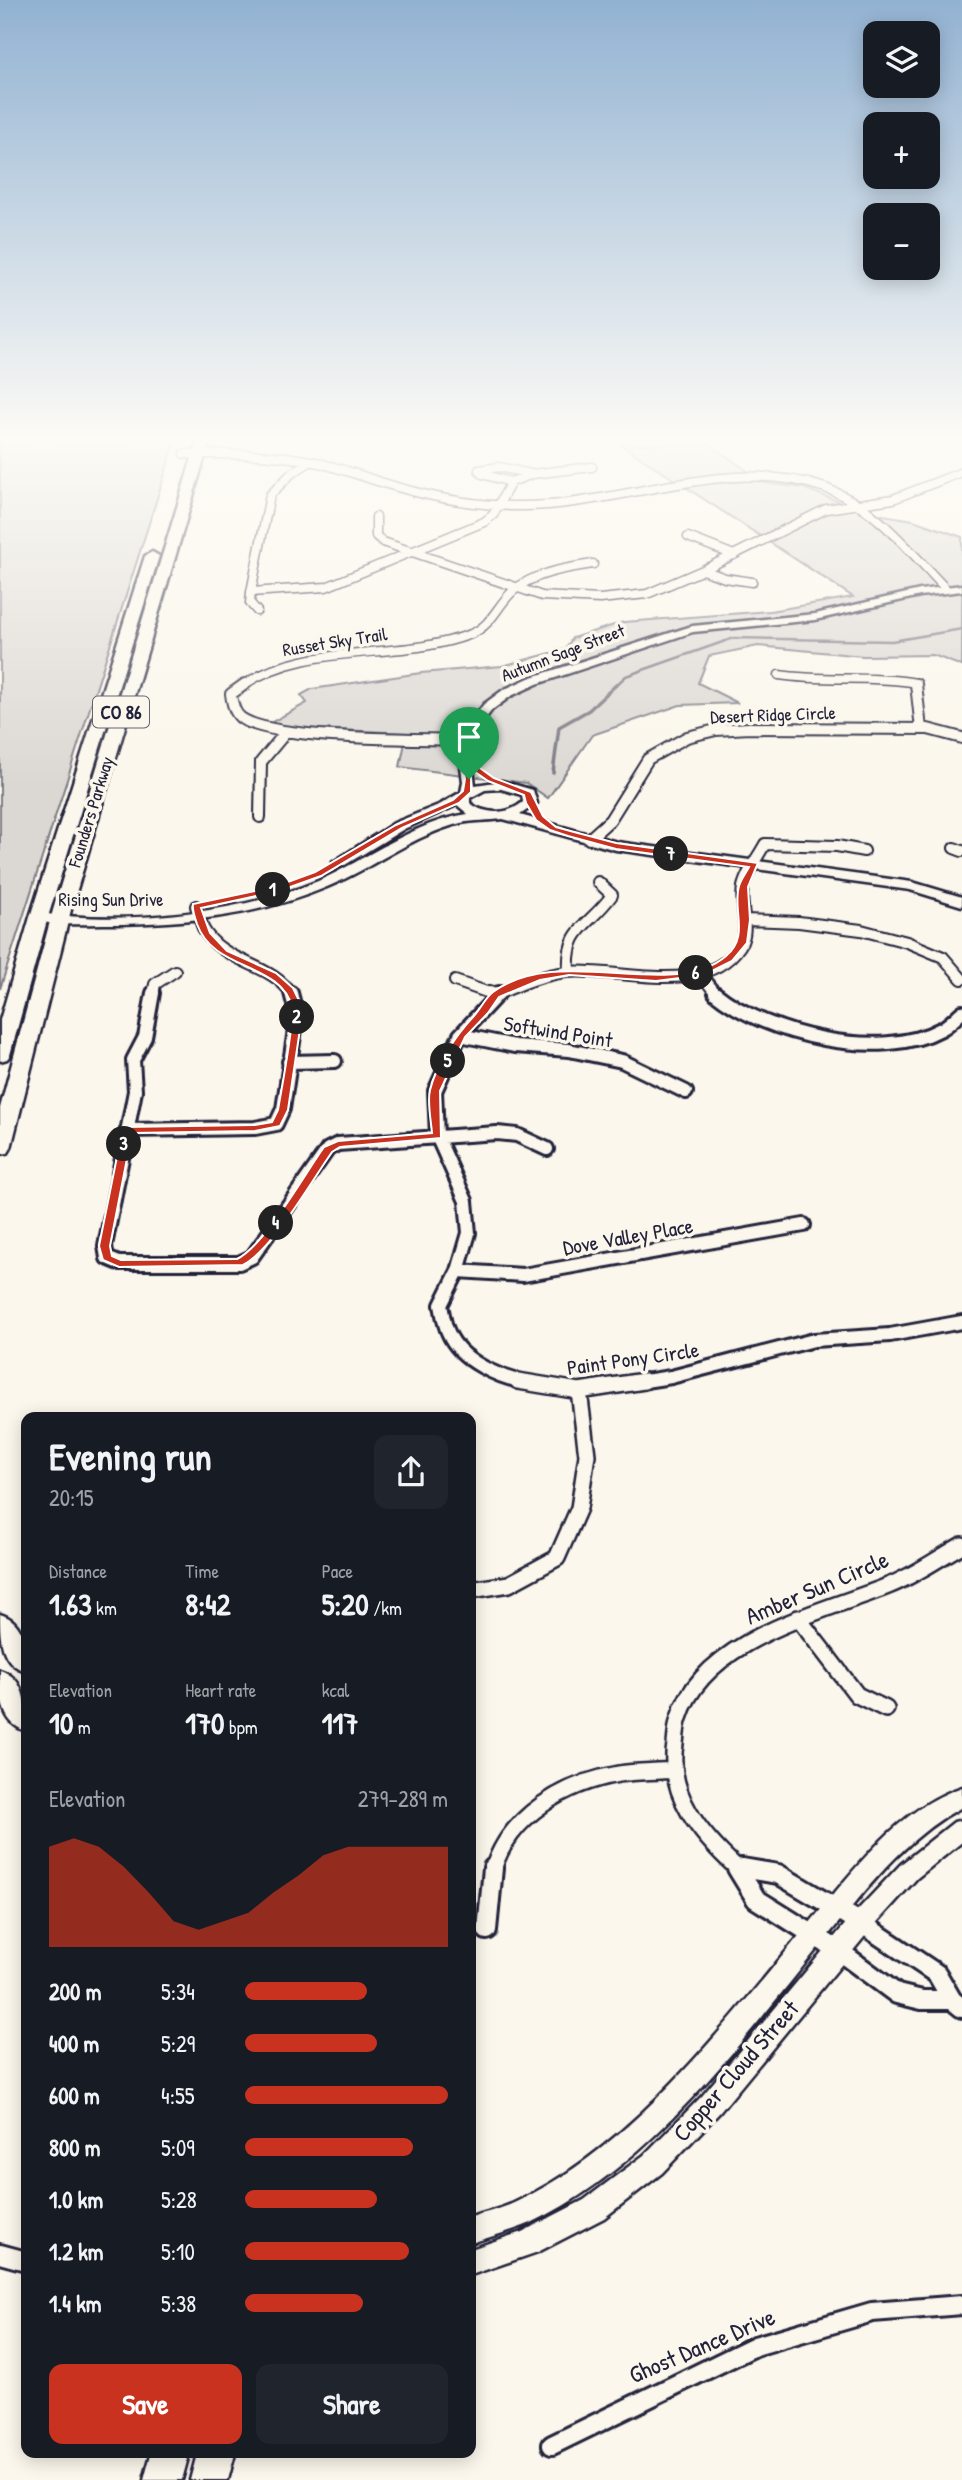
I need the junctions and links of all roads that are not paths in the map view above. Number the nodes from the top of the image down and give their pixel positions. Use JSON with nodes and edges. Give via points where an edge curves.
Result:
{"nodes":[{"id":1,"x":152,"y":555,"type":"edge"},
{"id":2,"x":170,"y":555,"type":"edge"},
{"id":3,"x":258,"y":555,"type":"edge"},
{"id":4,"x":405,"y":555,"type":"edge"},
{"id":5,"x":420,"y":555,"type":"edge"},
{"id":6,"x":734,"y":555,"type":"edge"},
{"id":7,"x":910,"y":555,"type":"edge"},
{"id":8,"x":593,"y":564,"type":"dead end"},
{"id":9,"x":703,"y":570,"type":"junction"},
{"id":10,"x":752,"y":582,"type":"dead end"},
{"id":11,"x":515,"y":588,"type":"junction"},
{"id":12,"x":962,"y":588,"type":"edge"},
{"id":13,"x":946,"y":589,"type":"junction"},
{"id":14,"x":251,"y":592,"type":"junction"},
{"id":15,"x":257,"y":611,"type":"dead end"},
{"id":16,"x":473,"y":633,"type":"junction"},
{"id":17,"x":489,"y":638,"type":"dead end"},
{"id":18,"x":779,"y":675,"type":"dead end"},
{"id":19,"x":921,"y":729,"type":"junction"},
{"id":20,"x":286,"y":732,"type":"junction"},
{"id":21,"x":962,"y":738,"type":"edge"},
{"id":22,"x":466,"y":740,"type":"junction"},
{"id":23,"x":466,"y":761,"type":"junction"},
{"id":24,"x":502,"y":785,"type":"junction"},
{"id":25,"x":465,"y":794,"type":"junction"},
{"id":26,"x":530,"y":803,"type":"junction"},
{"id":27,"x":487,"y":815,"type":"junction"},
{"id":28,"x":503,"y":815,"type":"junction"},
{"id":29,"x":260,"y":817,"type":"dead end"},
{"id":30,"x":553,"y":828,"type":"junction"},
{"id":31,"x":589,"y":839,"type":"junction"},
{"id":32,"x":864,"y":851,"type":"dead end"},
{"id":33,"x":755,"y":865,"type":"junction"},
{"id":34,"x":598,"y":882,"type":"dead end"},
{"id":35,"x":962,"y":902,"type":"edge"},
{"id":36,"x":197,"y":911,"type":"junction"},
{"id":37,"x":61,"y":915,"type":"junction"},
{"id":38,"x":38,"y":917,"type":"junction"},
{"id":39,"x":745,"y":920,"type":"junction"},
{"id":40,"x":175,"y":971,"type":"dead end"},
{"id":41,"x":569,"y":972,"type":"junction"},
{"id":42,"x":700,"y":973,"type":"junction"},
{"id":43,"x":962,"y":979,"type":"edge"},
{"id":44,"x":455,"y":981,"type":"dead end"},
{"id":45,"x":495,"y":995,"type":"junction"},
{"id":46,"x":962,"y":1012,"type":"edge"},
{"id":47,"x":460,"y":1035,"type":"junction"},
{"id":48,"x":0,"y":1055,"type":"edge"},
{"id":49,"x":335,"y":1061,"type":"dead end"},
{"id":50,"x":289,"y":1062,"type":"junction"},
{"id":51,"x":686,"y":1092,"type":"dead end"},
{"id":52,"x":127,"y":1130,"type":"junction"},
{"id":53,"x":437,"y":1136,"type":"junction"},
{"id":54,"x":0,"y":1148,"type":"edge"},
{"id":55,"x":547,"y":1149,"type":"dead end"},
{"id":56,"x":804,"y":1225,"type":"dead end"},
{"id":57,"x":458,"y":1271,"type":"junction"},
{"id":58,"x":962,"y":1321,"type":"edge"},
{"id":59,"x":579,"y":1391,"type":"junction"},
{"id":60,"x":959,"y":1550,"type":"edge"},
{"id":61,"x":476,"y":1589,"type":"edge"},
{"id":62,"x":798,"y":1618,"type":"junction"},
{"id":63,"x":0,"y":1624,"type":"edge"},
{"id":64,"x":21,"y":1654,"type":"edge"},
{"id":65,"x":0,"y":1681,"type":"edge"},
{"id":66,"x":886,"y":1709,"type":"dead end"},
{"id":67,"x":21,"y":1712,"type":"edge"},
{"id":68,"x":673,"y":1770,"type":"junction"},
{"id":69,"x":962,"y":1796,"type":"edge"},
{"id":70,"x":962,"y":1829,"type":"edge"},
{"id":71,"x":736,"y":1867,"type":"junction"},
{"id":72,"x":836,"y":1908,"type":"junction"},
{"id":73,"x":861,"y":1923,"type":"junction"},
{"id":74,"x":487,"y":1930,"type":"dead end"},
{"id":75,"x":814,"y":1935,"type":"junction"},
{"id":76,"x":839,"y":1951,"type":"junction"},
{"id":77,"x":957,"y":2004,"type":"edge"},
{"id":78,"x":476,"y":2228,"type":"edge"},
{"id":79,"x":0,"y":2254,"type":"edge"},
{"id":80,"x":21,"y":2260,"type":"edge"},
{"id":81,"x":476,"y":2260,"type":"edge"},
{"id":82,"x":962,"y":2305,"type":"edge"},
{"id":83,"x":552,"y":2445,"type":"dead end"},
{"id":84,"x":169,"y":2458,"type":"edge"},
{"id":85,"x":215,"y":2458,"type":"edge"},
{"id":86,"x":163,"y":2480,"type":"edge"},
{"id":87,"x":209,"y":2480,"type":"edge"}],
"edges":[{"from":1,"to":38,"type":"highway","name":"Founders Parkway","number":"CO 86"},
{"from":2,"to":37,"type":"highway","name":"Founders Parkway","number":"CO 86"},
{"from":3,"to":14,"type":"street"},
{"from":4,"to":14,"type":"street","via":[[326,587]]},
{"from":5,"to":11,"type":"street"},
{"from":6,"to":9,"type":"street"},
{"from":7,"to":13,"type":"street"},
{"from":8,"to":11,"type":"street","via":[[570,567]]},
{"from":9,"to":10,"type":"street"},
{"from":9,"to":11,"type":"street","via":[[647,594],[624,597],[542,596]]},
{"from":11,"to":16,"type":"street","name":"Russet Sky Trail","via":[[491,621]]},
{"from":12,"to":13,"type":"street","name":"Autumn Sage Street"},
{"from":13,"to":22,"type":"street","name":"Autumn Sage Street","via":[[815,617],[679,632],[518,687],[488,707]]},
{"from":14,"to":15,"type":"street","via":[[250,604]]},
{"from":16,"to":17,"type":"street"},
{"from":16,"to":20,"type":"street","name":"Russet Sky Trail","via":[[272,667],[244,681],[231,694],[233,708],[242,719]]},
{"from":18,"to":19,"type":"street","via":[[916,683]]},
{"from":19,"to":21,"type":"street","name":"Desert Ridge Circle"},
{"from":19,"to":31,"type":"street","name":"Desert Ridge Circle","via":[[749,728],[687,737],[648,759],[610,820]]},
{"from":20,"to":22,"type":"street","name":"Russet Sky Trail"},
{"from":20,"to":29,"type":"street","via":[[261,762]]},
{"from":22,"to":23,"type":"street"},
{"from":23,"to":24,"type":"street"},
{"from":23,"to":25,"type":"street","via":[[469,782]]},
{"from":24,"to":25,"type":"street","name":"Rising Sun Drive","via":[[482,786]]},
{"from":24,"to":26,"type":"street","via":[[528,793]]},
{"from":25,"to":27,"type":"street","via":[[466,807]]},
{"from":25,"to":36,"type":"street","name":"Rising Sun Drive","via":[[318,874]]},
{"from":26,"to":28,"type":"street"},
{"from":26,"to":30,"type":"street","via":[[539,818]]},
{"from":27,"to":28,"type":"street","name":"Rising Sun Drive"},
{"from":27,"to":36,"type":"street","name":"Rising Sun Drive","via":[[437,824],[323,883],[272,902]]},
{"from":28,"to":30,"type":"street"},
{"from":30,"to":31,"type":"street"},
{"from":31,"to":33,"type":"street"},
{"from":32,"to":33,"type":"street","via":[[772,842],[762,846]]},
{"from":33,"to":35,"type":"street","via":[[912,886]]},
{"from":33,"to":39,"type":"street","name":"Paint Pony Circle","via":[[743,887]]},
{"from":34,"to":41,"type":"street","via":[[612,895],[603,911],[575,932],[566,952]]},
{"from":36,"to":37,"type":"street","name":"Rising Sun Drive"},
{"from":36,"to":50,"type":"street","via":[[205,934],[224,953],[272,975],[289,990],[298,1009]]},
{"from":37,"to":38,"type":"street","name":"Rising Sun Drive"},
{"from":37,"to":54,"type":"highway","name":"Founders Parkway","number":"CO 86"},
{"from":38,"to":48,"type":"highway","name":"Founders Parkway","number":"CO 86"},
{"from":39,"to":42,"type":"street","name":"Paint Pony Circle","via":[[742,943],[729,959]]},
{"from":39,"to":43,"type":"street","via":[[861,930],[907,942],[943,957]]},
{"from":40,"to":52,"type":"street","via":[[155,984],[145,1037],[133,1060],[135,1091]]},
{"from":41,"to":42,"type":"street","name":"Paint Pony Circle","via":[[656,978]]},
{"from":41,"to":45,"type":"street","name":"Paint Pony Circle","via":[[538,977]]},
{"from":42,"to":46,"type":"street","via":[[717,995],[742,1013],[783,1030],[844,1042],[905,1040],[939,1031]]},
{"from":44,"to":45,"type":"street"},
{"from":45,"to":47,"type":"street","name":"Paint Pony Circle"},
{"from":47,"to":51,"type":"street","name":"Softwind Point","via":[[622,1061]]},
{"from":47,"to":53,"type":"street","name":"Paint Pony Circle","via":[[435,1091]]},
{"from":49,"to":50,"type":"street"},
{"from":50,"to":52,"type":"street","via":[[283,1110],[276,1124]]},
{"from":52,"to":53,"type":"street","via":[[105,1246],[107,1258],[119,1264],[239,1263],[265,1240],[328,1149],[338,1144]]},
{"from":53,"to":55,"type":"street","via":[[517,1135]]},
{"from":53,"to":57,"type":"street","name":"Paint Pony Circle","via":[[466,1201],[469,1233]]},
{"from":56,"to":57,"type":"street","name":"Dove Valley Place","via":[[523,1275]]},
{"from":57,"to":59,"type":"street","name":"Paint Pony Circle","via":[[441,1306],[448,1333],[462,1353],[517,1381]]},
{"from":58,"to":59,"type":"street","name":"Paint Pony Circle","via":[[890,1335],[814,1340],[671,1377]]},
{"from":59,"to":61,"type":"street","via":[[587,1455],[579,1508],[557,1558],[509,1584]]},
{"from":60,"to":62,"type":"street","name":"Amber Sun Circle","via":[[888,1586]]},
{"from":62,"to":66,"type":"street","via":[[857,1695]]},
{"from":62,"to":68,"type":"street","name":"Amber Sun Circle","via":[[742,1646],[696,1685],[680,1711],[673,1736]]},
{"from":63,"to":64,"type":"highway"},
{"from":65,"to":67,"type":"highway"},
{"from":68,"to":71,"type":"street","name":"Amber Sun Circle","via":[[679,1796],[693,1823]]},
{"from":68,"to":74,"type":"street","via":[[613,1775],[563,1791],[523,1820],[500,1850],[490,1884]]},
{"from":69,"to":72,"type":"street","name":"Copper Cloud Street","via":[[882,1854]]},
{"from":70,"to":73,"type":"street","name":"Copper Cloud Street","via":[[909,1871]]},
{"from":71,"to":72,"type":"street","via":[[778,1874]]},
{"from":71,"to":75,"type":"street","name":"Amber Sun Circle","via":[[756,1899]]},
{"from":72,"to":73,"type":"street"},
{"from":72,"to":75,"type":"street","name":"Copper Cloud Street"},
{"from":73,"to":76,"type":"street","name":"Copper Cloud Street"},
{"from":73,"to":77,"type":"street","via":[[937,1974]]},
{"from":75,"to":76,"type":"street","name":"Amber Sun Circle"},
{"from":75,"to":78,"type":"street","name":"Copper Cloud Street","via":[[651,2122],[544,2203]]},
{"from":76,"to":77,"type":"street","via":[[897,1994]]},
{"from":76,"to":81,"type":"street","name":"Copper Cloud Street","via":[[711,2104],[653,2164],[594,2208],[528,2243]]},
{"from":79,"to":80,"type":"street"},
{"from":82,"to":83,"type":"street","name":"Ghost Dance Drive","via":[[872,2312],[755,2346]]},
{"from":84,"to":86,"type":"highway"},
{"from":85,"to":87,"type":"highway"}]}
